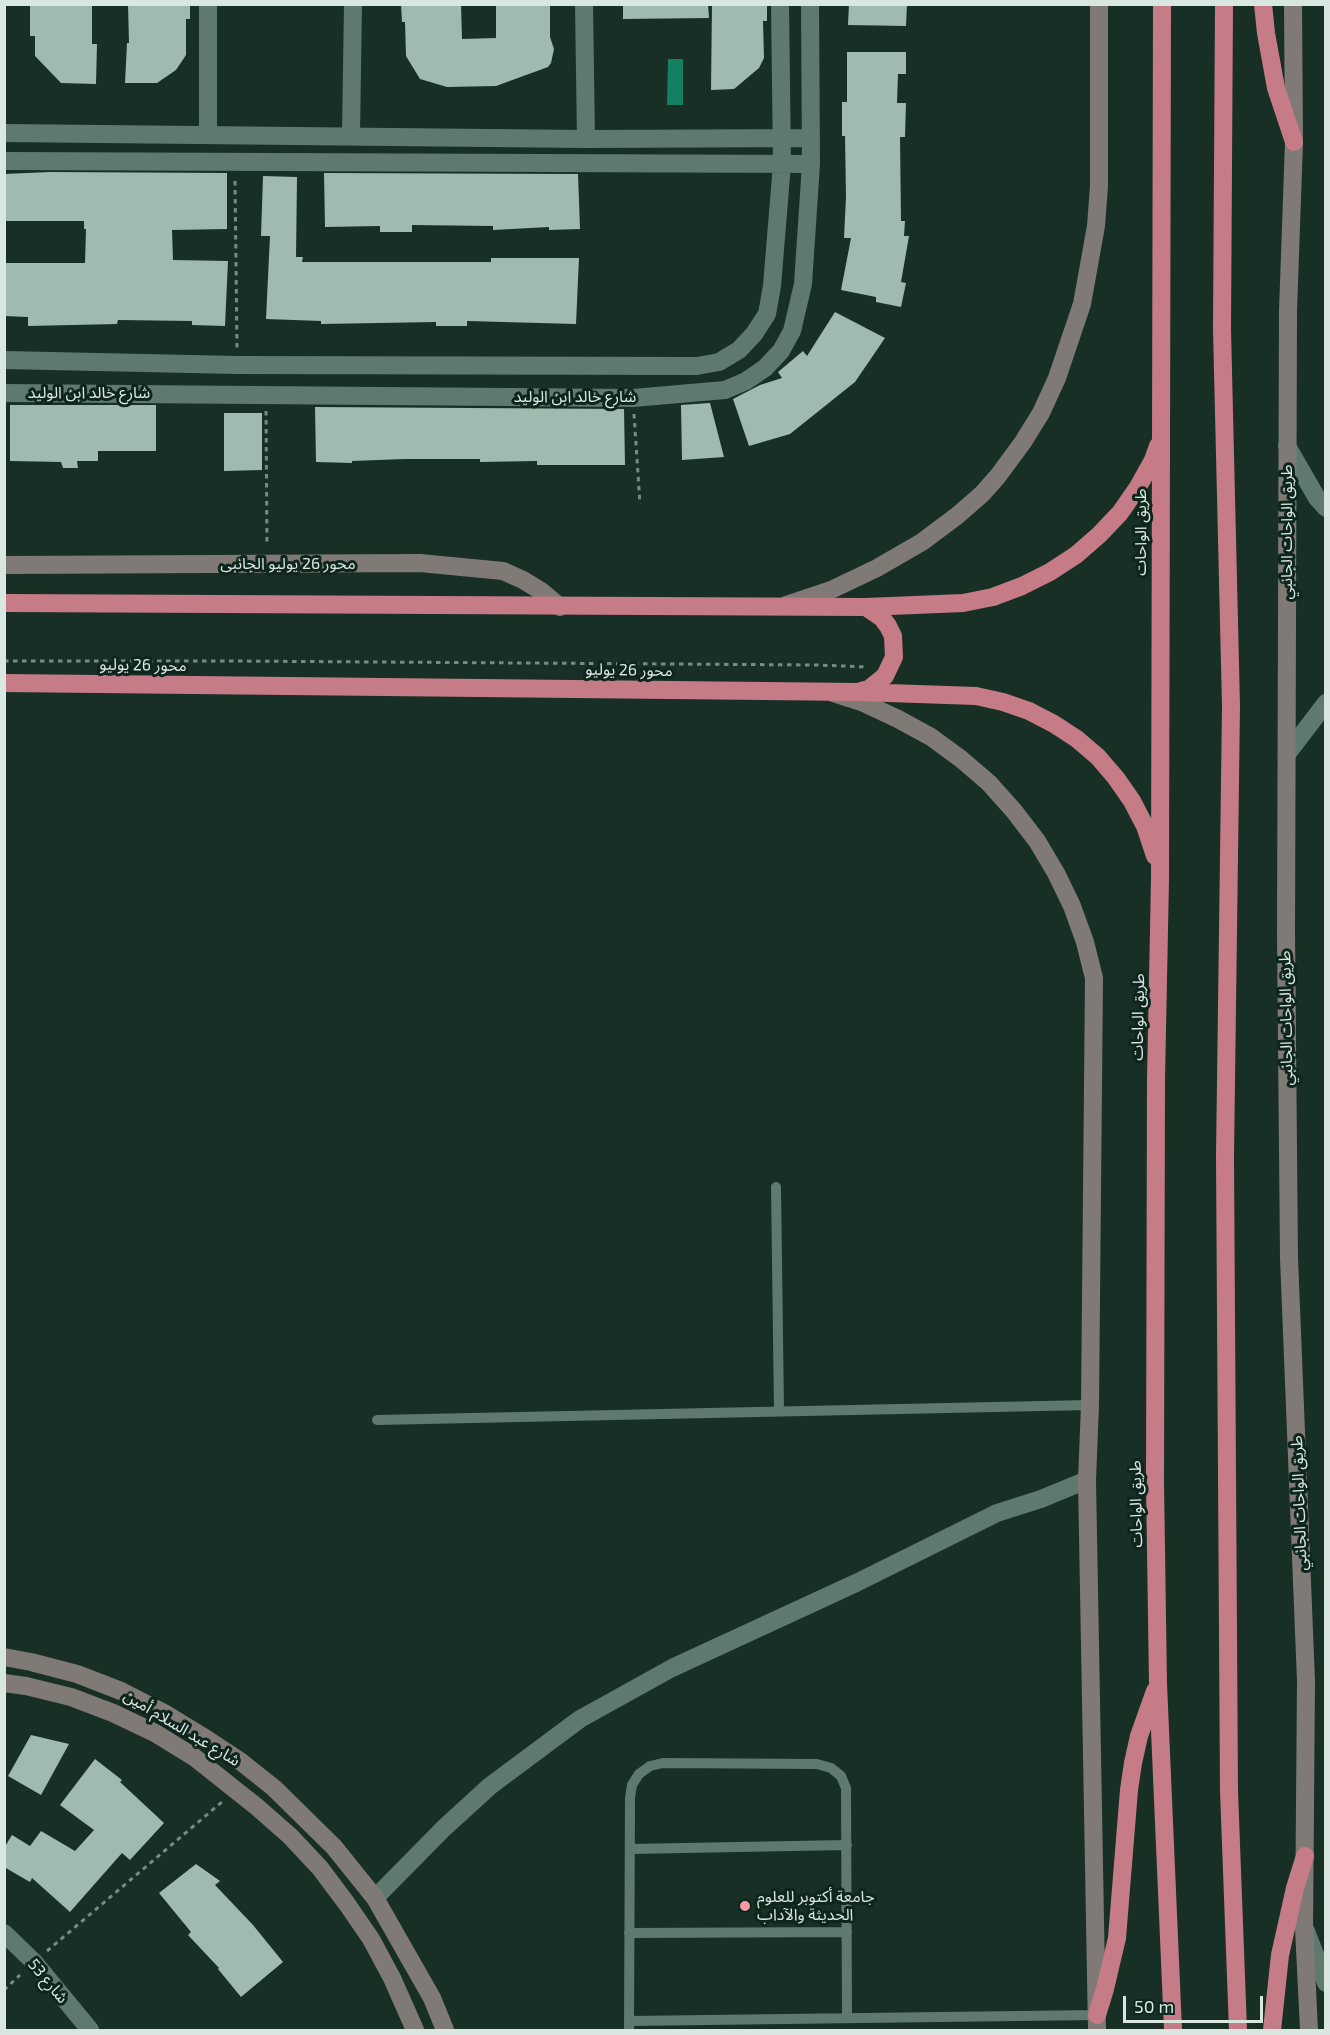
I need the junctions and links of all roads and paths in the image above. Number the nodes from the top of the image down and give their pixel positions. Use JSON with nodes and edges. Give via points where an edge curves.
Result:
{"nodes":[{"id":1,"x":208,"y":4,"type":"edge"},
{"id":2,"x":353,"y":4,"type":"edge"},
{"id":3,"x":584,"y":4,"type":"edge"},
{"id":4,"x":780,"y":4,"type":"edge"},
{"id":5,"x":810,"y":4,"type":"edge"},
{"id":6,"x":1099,"y":4,"type":"edge"},
{"id":7,"x":1162,"y":4,"type":"edge"},
{"id":8,"x":1224,"y":4,"type":"edge"},
{"id":9,"x":1263,"y":4,"type":"edge"},
{"id":10,"x":1293,"y":4,"type":"edge"},
{"id":11,"x":4,"y":133,"type":"edge"},
{"id":12,"x":208,"y":134,"type":"junction"},
{"id":13,"x":351,"y":135,"type":"junction"},
{"id":14,"x":783,"y":138,"type":"junction"},
{"id":15,"x":811,"y":138,"type":"junction"},
{"id":16,"x":586,"y":139,"type":"junction"},
{"id":17,"x":1294,"y":142,"type":"junction"},
{"id":18,"x":4,"y":161,"type":"edge"},
{"id":19,"x":235,"y":163,"type":"junction"},
{"id":20,"x":811,"y":164,"type":"junction"},
{"id":21,"x":782,"y":165,"type":"junction"},
{"id":22,"x":4,"y":360,"type":"edge"},
{"id":23,"x":237,"y":365,"type":"junction"},
{"id":24,"x":258,"y":365,"type":"junction"},
{"id":25,"x":4,"y":393,"type":"edge"},
{"id":26,"x":262,"y":394,"type":"junction"},
{"id":27,"x":633,"y":398,"type":"junction"},
{"id":28,"x":1161,"y":435,"type":"junction"},
{"id":29,"x":1287,"y":446,"type":"junction"},
{"id":30,"x":640,"y":504,"type":"dead end"},
{"id":31,"x":1326,"y":508,"type":"edge"},
{"id":32,"x":267,"y":564,"type":"junction"},
{"id":33,"x":4,"y":565,"type":"edge"},
{"id":34,"x":4,"y":603,"type":"edge"},
{"id":35,"x":560,"y":607,"type":"junction"},
{"id":36,"x":782,"y":607,"type":"junction"},
{"id":37,"x":866,"y":607,"type":"junction"},
{"id":38,"x":4,"y":662,"type":"edge"},
{"id":39,"x":873,"y":668,"type":"dead end"},
{"id":40,"x":4,"y":683,"type":"edge"},
{"id":41,"x":829,"y":692,"type":"junction"},
{"id":42,"x":859,"y":692,"type":"junction"},
{"id":43,"x":1326,"y":703,"type":"edge"},
{"id":44,"x":1287,"y":754,"type":"junction"},
{"id":45,"x":1160,"y":879,"type":"junction"},
{"id":46,"x":776,"y":1187,"type":"dead end"},
{"id":47,"x":1090,"y":1405,"type":"junction"},
{"id":48,"x":779,"y":1411,"type":"junction"},
{"id":49,"x":376,"y":1420,"type":"dead end"},
{"id":50,"x":1087,"y":1480,"type":"junction"},
{"id":51,"x":4,"y":1657,"type":"edge"},
{"id":52,"x":4,"y":1683,"type":"edge"},
{"id":53,"x":1158,"y":1684,"type":"junction"},
{"id":54,"x":236,"y":1790,"type":"junction"},
{"id":55,"x":847,"y":1845,"type":"junction"},
{"id":56,"x":630,"y":1849,"type":"junction"},
{"id":57,"x":1305,"y":1856,"type":"junction"},
{"id":58,"x":375,"y":1898,"type":"junction"},
{"id":59,"x":1304,"y":1928,"type":"junction"},
{"id":60,"x":847,"y":1932,"type":"junction"},
{"id":61,"x":4,"y":1933,"type":"edge"},
{"id":62,"x":629,"y":1934,"type":"junction"},
{"id":63,"x":34,"y":1962,"type":"junction"},
{"id":64,"x":1326,"y":1983,"type":"edge"},
{"id":65,"x":4,"y":1990,"type":"edge"},
{"id":66,"x":847,"y":2018,"type":"junction"},
{"id":67,"x":1097,"y":2023,"type":"edge"},
{"id":68,"x":629,"y":2026,"type":"edge"},
{"id":69,"x":90,"y":2031,"type":"edge"},
{"id":70,"x":415,"y":2031,"type":"edge"},
{"id":71,"x":445,"y":2031,"type":"edge"},
{"id":72,"x":1173,"y":2031,"type":"edge"},
{"id":73,"x":1238,"y":2031,"type":"edge"},
{"id":74,"x":1272,"y":2031,"type":"edge"},
{"id":75,"x":1309,"y":2031,"type":"edge"}],
"edges":[{"from":1,"to":12,"type":"street"},
{"from":2,"to":13,"type":"street"},
{"from":3,"to":16,"type":"street"},
{"from":4,"to":14,"type":"street","name":"شارع خالد ابن الوليد"},
{"from":5,"to":15,"type":"street","name":"شارع خالد ابن الوليد"},
{"from":6,"to":36,"type":"street","via":[[1096,226],[1082,304],[1041,413],[998,476],[940,529],[878,568]]},
{"from":7,"to":28,"type":"highway","name":"طريق الواحات"},
{"from":8,"to":73,"type":"highway","via":[[1222,329],[1231,706],[1225,1156],[1229,1791]]},
{"from":9,"to":17,"type":"highway","via":[[1276,88]]},
{"from":10,"to":17,"type":"street","name":"طريق الواحات الجانبي"},
{"from":11,"to":12,"type":"street"},
{"from":12,"to":13,"type":"street"},
{"from":13,"to":16,"type":"street"},
{"from":14,"to":15,"type":"street"},
{"from":14,"to":16,"type":"street"},
{"from":14,"to":21,"type":"street","name":"شارع خالد ابن الوليد"},
{"from":15,"to":20,"type":"street","name":"شارع خالد ابن الوليد"},
{"from":17,"to":29,"type":"street","name":"طريق الواحات الجانبي"},
{"from":18,"to":19,"type":"street"},
{"from":19,"to":21,"type":"street"},
{"from":19,"to":23,"type":"path"},
{"from":20,"to":21,"type":"street"},
{"from":20,"to":27,"type":"street","name":"شارع خالد ابن الوليد","via":[[803,284],[792,331],[781,351],[765,368],[725,390]]},
{"from":21,"to":24,"type":"street","name":"شارع خالد ابن الوليد","via":[[767,314],[739,350],[719,362],[697,366]]},
{"from":22,"to":23,"type":"street","name":"شارع خالد ابن الوليد"},
{"from":23,"to":24,"type":"street","name":"شارع خالد ابن الوليد"},
{"from":24,"to":26,"type":"street"},
{"from":25,"to":26,"type":"street","name":"شارع خالد ابن الوليد"},
{"from":26,"to":27,"type":"street","name":"شارع خالد ابن الوليد"},
{"from":26,"to":32,"type":"path"},
{"from":27,"to":30,"type":"path"},
{"from":28,"to":37,"type":"highway","via":[[1153,460],[1120,513],[1076,555],[1050,572],[993,597],[963,603]]},
{"from":28,"to":45,"type":"highway","name":"طريق الواحات"},
{"from":29,"to":31,"type":"street"},
{"from":29,"to":44,"type":"street","name":"طريق الواحات الجانبي"},
{"from":32,"to":33,"type":"street","name":"محور 26 يوليو الجانبى"},
{"from":32,"to":35,"type":"street","name":"محور 26 يوليو الجانبى","via":[[420,563],[503,571],[541,591]]},
{"from":34,"to":35,"type":"highway"},
{"from":35,"to":36,"type":"highway"},
{"from":36,"to":37,"type":"highway"},
{"from":37,"to":42,"type":"highway","via":[[888,626],[893,636],[894,657],[878,684]]},
{"from":38,"to":39,"type":"path"},
{"from":40,"to":41,"type":"highway","name":"محور 26 يوليو"},
{"from":41,"to":42,"type":"highway","name":"محور 26 يوليو"},
{"from":41,"to":47,"type":"street","via":[[898,718],[923,732],[989,783],[1037,841],[1072,906],[1094,978]]},
{"from":42,"to":45,"type":"highway","name":"محور 26 يوليو","via":[[976,696],[1029,711],[1054,724],[1098,758],[1132,801],[1151,843]]},
{"from":43,"to":44,"type":"street"},
{"from":44,"to":57,"type":"street","name":"طريق الواحات الجانبي","via":[[1289,1258],[1306,1681]]},
{"from":45,"to":53,"type":"highway","name":"طريق الواحات","via":[[1154,1281]]},
{"from":46,"to":48,"type":"lane"},
{"from":47,"to":48,"type":"lane"},
{"from":47,"to":50,"type":"street"},
{"from":48,"to":49,"type":"lane"},
{"from":50,"to":58,"type":"street","via":[[997,1513],[672,1668],[580,1719],[490,1786]]},
{"from":50,"to":67,"type":"street"},
{"from":51,"to":58,"type":"street","name":"شارع عبد السلام أمين","via":[[77,1674],[121,1691],[205,1738],[249,1768],[306,1817]]},
{"from":52,"to":54,"type":"street","name":"شارع عبد السلام أمين","via":[[71,1697],[113,1713],[155,1733]]},
{"from":53,"to":67,"type":"highway","via":[[1133,1763],[1121,1912]]},
{"from":53,"to":72,"type":"highway","name":"طريق الواحات"},
{"from":54,"to":63,"type":"path"},
{"from":54,"to":70,"type":"street","name":"شارع عبد السلام أمين","via":[[290,1836],[347,1904],[392,1978]]},
{"from":55,"to":56,"type":"lane"},
{"from":55,"to":56,"type":"lane","via":[[846,1788],[831,1767],[663,1763],[639,1774],[632,1785]]},
{"from":55,"to":60,"type":"lane"},
{"from":56,"to":62,"type":"lane"},
{"from":57,"to":59,"type":"street","name":"طريق الواحات الجانبي"},
{"from":57,"to":74,"type":"highway","via":[[1282,1944]]},
{"from":58,"to":71,"type":"street","name":"شارع عبد السلام أمين","via":[[432,1998]]},
{"from":59,"to":64,"type":"street"},
{"from":59,"to":75,"type":"street","name":"طريق الواحات الجانبي"},
{"from":60,"to":62,"type":"lane"},
{"from":60,"to":66,"type":"lane"},
{"from":61,"to":63,"type":"street","name":"شارع 53"},
{"from":62,"to":68,"type":"lane"},
{"from":63,"to":65,"type":"path"},
{"from":63,"to":69,"type":"street","name":"شارع 53"},
{"from":66,"to":67,"type":"lane"},
{"from":66,"to":68,"type":"lane"}]}
